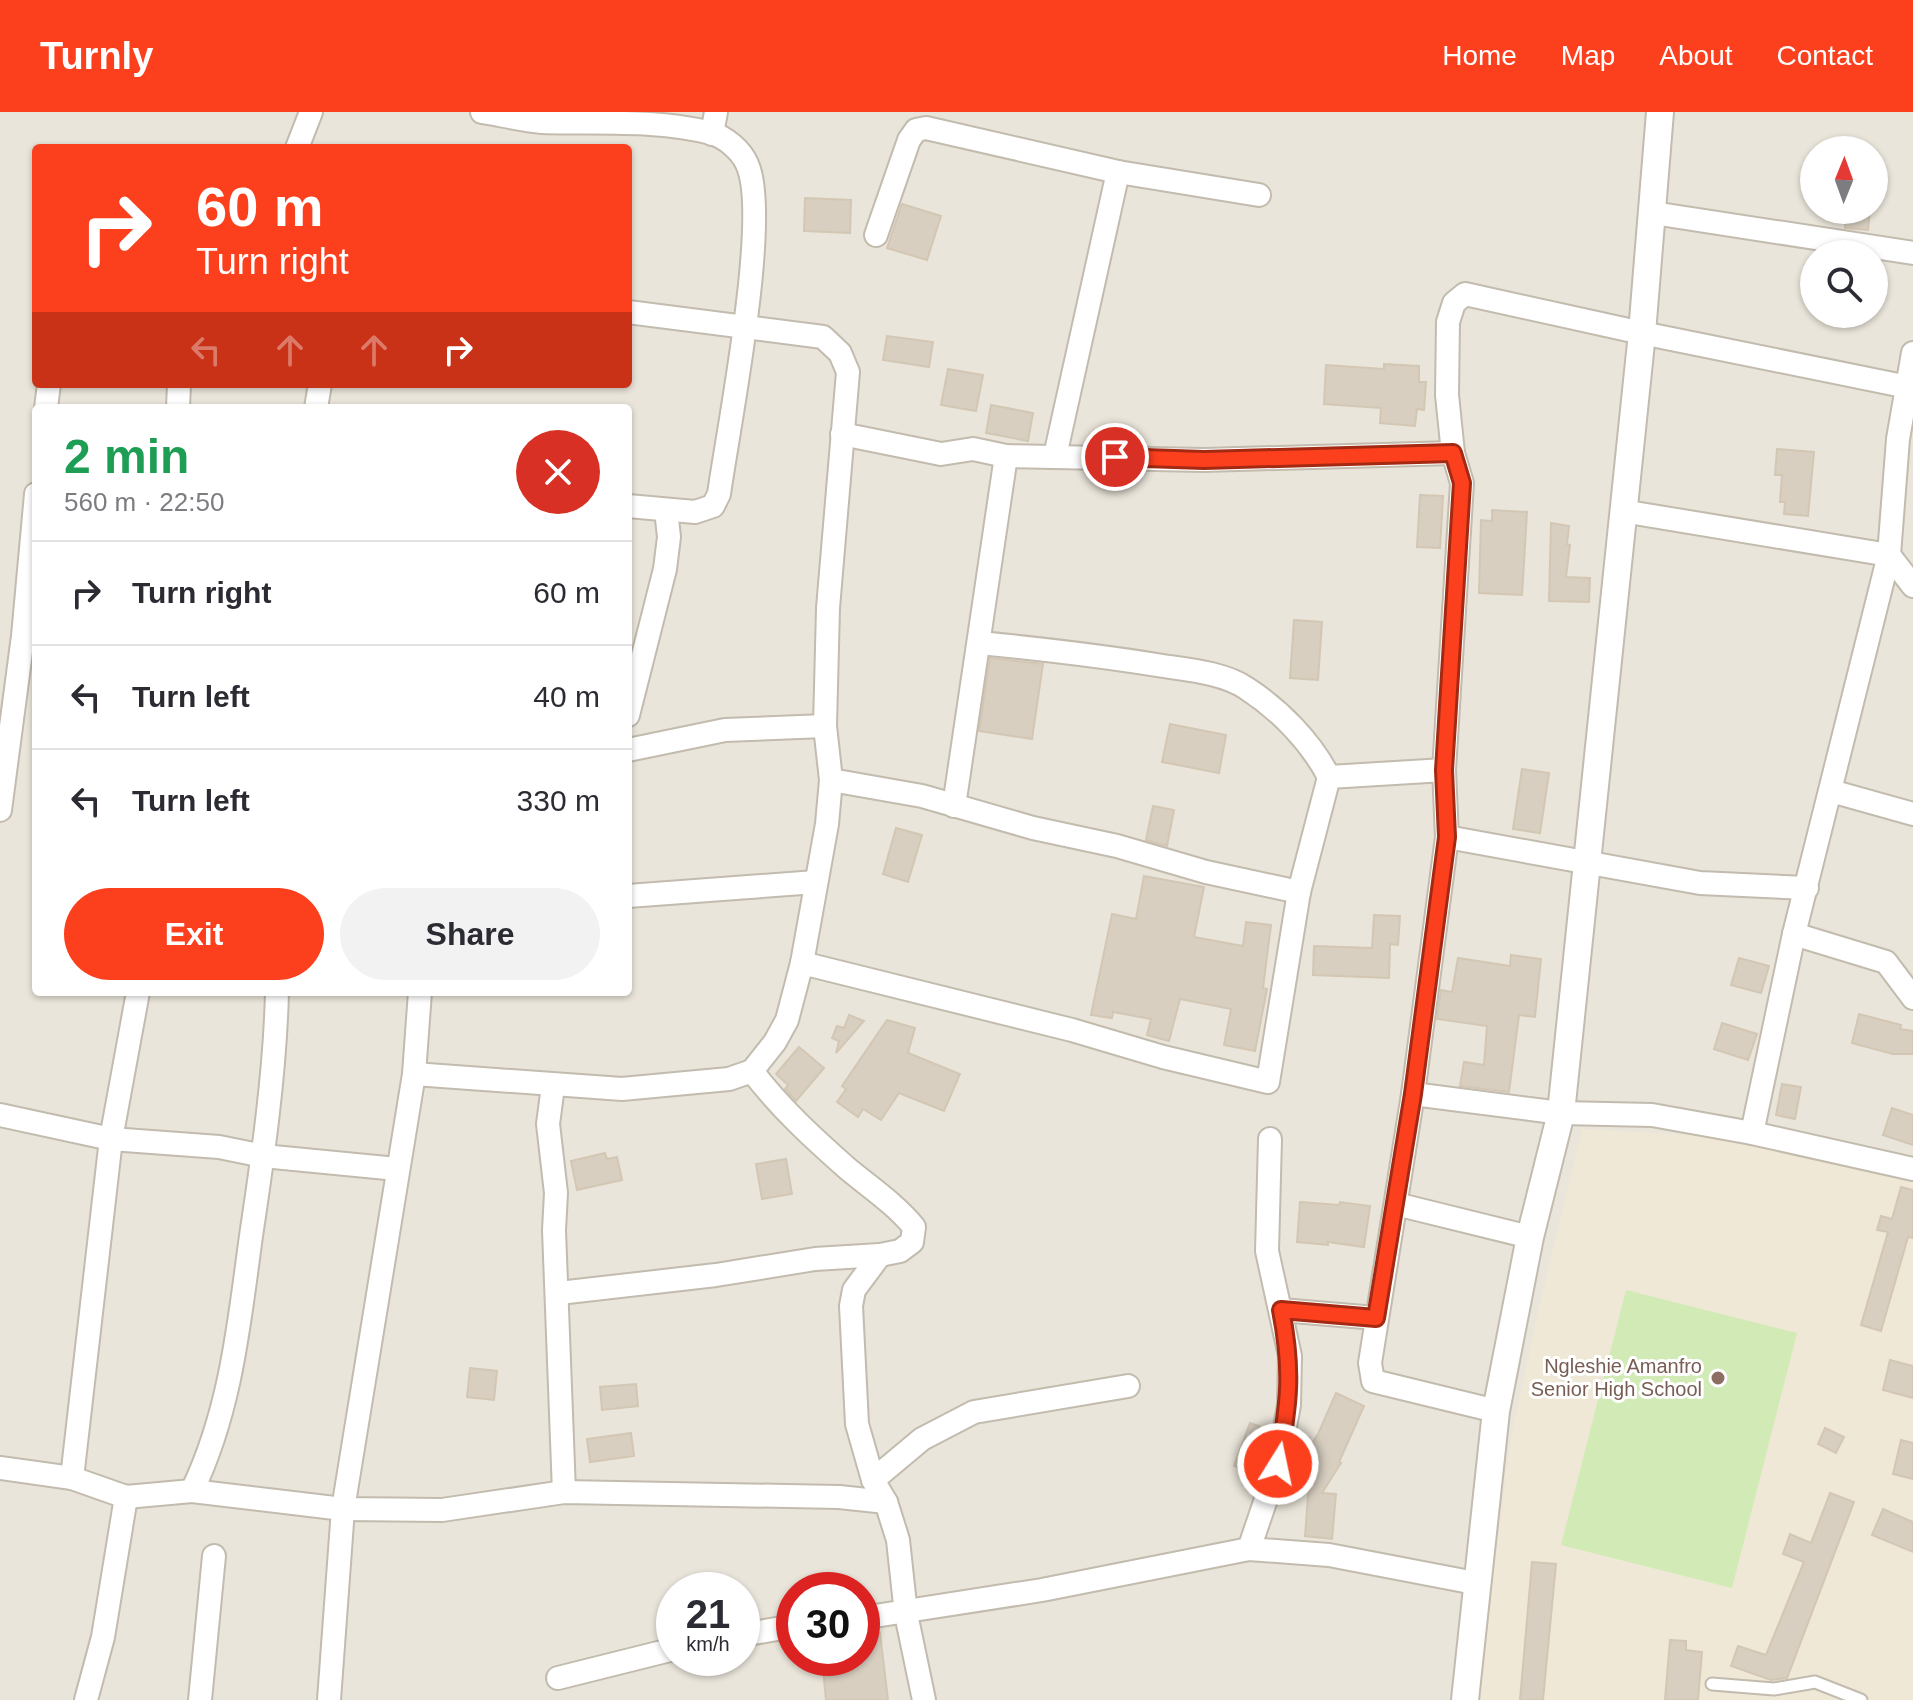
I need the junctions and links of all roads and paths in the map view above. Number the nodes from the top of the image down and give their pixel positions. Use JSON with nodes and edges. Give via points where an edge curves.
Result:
{"nodes":[{"id":1,"x":311,"y":112,"type":"edge"},
{"id":2,"x":482,"y":112,"type":"edge"},
{"id":3,"x":1660,"y":112,"type":"edge"},
{"id":4,"x":714,"y":123,"type":"edge"},
{"id":5,"x":299,"y":144,"type":"edge"},
{"id":6,"x":1118,"y":172,"type":"junction"},
{"id":7,"x":1259,"y":195,"type":"dead end"},
{"id":8,"x":1653,"y":213,"type":"junction"},
{"id":9,"x":876,"y":235,"type":"dead end"},
{"id":10,"x":1913,"y":253,"type":"edge"},
{"id":11,"x":632,"y":312,"type":"edge"},
{"id":12,"x":743,"y":326,"type":"junction"},
{"id":13,"x":1642,"y":333,"type":"junction"},
{"id":14,"x":1913,"y":353,"type":"edge"},
{"id":15,"x":1908,"y":387,"type":"junction"},
{"id":16,"x":842,"y":434,"type":"junction"},
{"id":17,"x":1906,"y":440,"type":"edge"},
{"id":18,"x":1453,"y":453,"type":"junction"},
{"id":19,"x":1006,"y":456,"type":"junction"},
{"id":20,"x":1055,"y":456,"type":"junction"},
{"id":21,"x":632,"y":506,"type":"edge"},
{"id":22,"x":666,"y":510,"type":"junction"},
{"id":23,"x":1622,"y":511,"type":"junction"},
{"id":24,"x":32,"y":538,"type":"edge"},
{"id":25,"x":1889,"y":555,"type":"junction"},
{"id":26,"x":1913,"y":586,"type":"edge"},
{"id":27,"x":980,"y":643,"type":"junction"},
{"id":28,"x":632,"y":699,"type":"edge"},
{"id":29,"x":825,"y":726,"type":"junction"},
{"id":30,"x":632,"y":749,"type":"edge"},
{"id":31,"x":1444,"y":770,"type":"junction"},
{"id":32,"x":1329,"y":777,"type":"junction"},
{"id":33,"x":831,"y":780,"type":"junction"},
{"id":34,"x":1831,"y":791,"type":"junction"},
{"id":35,"x":954,"y":806,"type":"junction"},
{"id":36,"x":0,"y":810,"type":"edge"},
{"id":37,"x":1913,"y":814,"type":"edge"},
{"id":38,"x":1447,"y":837,"type":"junction"},
{"id":39,"x":1590,"y":865,"type":"junction"},
{"id":40,"x":816,"y":882,"type":"junction"},
{"id":41,"x":1807,"y":888,"type":"junction"},
{"id":42,"x":1299,"y":892,"type":"junction"},
{"id":43,"x":632,"y":896,"type":"edge"},
{"id":44,"x":1794,"y":934,"type":"junction"},
{"id":45,"x":802,"y":963,"type":"junction"},
{"id":46,"x":137,"y":996,"type":"edge"},
{"id":47,"x":277,"y":996,"type":"edge"},
{"id":48,"x":420,"y":996,"type":"edge"},
{"id":49,"x":1913,"y":998,"type":"edge"},
{"id":50,"x":752,"y":1071,"type":"junction"},
{"id":51,"x":414,"y":1074,"type":"junction"},
{"id":52,"x":553,"y":1086,"type":"junction"},
{"id":53,"x":1413,"y":1094,"type":"junction"},
{"id":54,"x":1561,"y":1113,"type":"junction"},
{"id":55,"x":0,"y":1115,"type":"edge"},
{"id":56,"x":1752,"y":1133,"type":"junction"},
{"id":57,"x":111,"y":1139,"type":"junction"},
{"id":58,"x":1270,"y":1139,"type":"dead end"},
{"id":59,"x":263,"y":1156,"type":"junction"},
{"id":60,"x":397,"y":1169,"type":"junction"},
{"id":61,"x":1913,"y":1169,"type":"edge"},
{"id":62,"x":1396,"y":1204,"type":"junction"},
{"id":63,"x":1530,"y":1237,"type":"junction"},
{"id":64,"x":880,"y":1255,"type":"junction"},
{"id":65,"x":559,"y":1293,"type":"junction"},
{"id":66,"x":1281,"y":1310,"type":"junction"},
{"id":67,"x":1376,"y":1318,"type":"junction"},
{"id":68,"x":1128,"y":1386,"type":"dead end"},
{"id":69,"x":1496,"y":1411,"type":"junction"},
{"id":70,"x":0,"y":1468,"type":"edge"},
{"id":71,"x":72,"y":1478,"type":"junction"},
{"id":72,"x":873,"y":1480,"type":"junction"},
{"id":73,"x":192,"y":1491,"type":"junction"},
{"id":74,"x":564,"y":1492,"type":"junction"},
{"id":75,"x":126,"y":1497,"type":"junction"},
{"id":76,"x":886,"y":1502,"type":"junction"},
{"id":77,"x":343,"y":1509,"type":"junction"},
{"id":78,"x":1249,"y":1549,"type":"junction"},
{"id":79,"x":214,"y":1556,"type":"dead end"},
{"id":80,"x":1475,"y":1583,"type":"junction"},
{"id":81,"x":906,"y":1614,"type":"junction"},
{"id":82,"x":880,"y":1616,"type":"edge"},
{"id":83,"x":656,"y":1654,"type":"edge"},
{"id":84,"x":558,"y":1678,"type":"dead end"},
{"id":85,"x":1712,"y":1684,"type":"dead end"},
{"id":86,"x":86,"y":1700,"type":"edge"},
{"id":87,"x":200,"y":1700,"type":"edge"},
{"id":88,"x":329,"y":1700,"type":"edge"},
{"id":89,"x":924,"y":1700,"type":"edge"},
{"id":90,"x":1465,"y":1700,"type":"edge"},
{"id":91,"x":1861,"y":1700,"type":"edge"}],
"edges":[{"from":1,"to":5,"type":"street"},
{"from":2,"to":4,"type":"street","via":[[537,121]]},
{"from":3,"to":8,"type":"street"},
{"from":4,"to":12,"type":"street","via":[[747,163],[753,194],[754,248]]},
{"from":6,"to":7,"type":"street"},
{"from":6,"to":9,"type":"street","via":[[916,130]]},
{"from":6,"to":20,"type":"street"},
{"from":8,"to":10,"type":"street"},
{"from":8,"to":13,"type":"street"},
{"from":11,"to":12,"type":"street"},
{"from":12,"to":16,"type":"street","via":[[823,337],[840,353],[848,372]]},
{"from":12,"to":22,"type":"street","via":[[719,494],[713,506],[695,512]]},
{"from":13,"to":15,"type":"street"},
{"from":13,"to":18,"type":"street","via":[[1465,294],[1454,303],[1448,322]]},
{"from":13,"to":23,"type":"street"},
{"from":14,"to":15,"type":"street"},
{"from":15,"to":17,"type":"street"},
{"from":16,"to":19,"type":"street","via":[[941,454],[973,449]]},
{"from":16,"to":29,"type":"street"},
{"from":17,"to":25,"type":"street"},
{"from":18,"to":20,"type":"street","via":[[1204,460]]},
{"from":18,"to":31,"type":"street","via":[[1462,483]]},
{"from":19,"to":20,"type":"street"},
{"from":19,"to":27,"type":"street"},
{"from":21,"to":22,"type":"street"},
{"from":22,"to":28,"type":"street","via":[[665,569]]},
{"from":23,"to":25,"type":"street"},
{"from":23,"to":39,"type":"street"},
{"from":24,"to":36,"type":"street"},
{"from":25,"to":26,"type":"street"},
{"from":25,"to":34,"type":"street"},
{"from":27,"to":32,"type":"street","via":[[1189,670],[1245,686],[1298,732]]},
{"from":27,"to":35,"type":"street"},
{"from":29,"to":30,"type":"street","via":[[725,730]]},
{"from":29,"to":33,"type":"street"},
{"from":31,"to":32,"type":"street"},
{"from":31,"to":38,"type":"street"},
{"from":32,"to":42,"type":"street"},
{"from":33,"to":35,"type":"street"},
{"from":33,"to":40,"type":"street"},
{"from":34,"to":37,"type":"street"},
{"from":34,"to":41,"type":"street"},
{"from":35,"to":42,"type":"street"},
{"from":38,"to":39,"type":"street"},
{"from":38,"to":53,"type":"street"},
{"from":39,"to":41,"type":"street","via":[[1700,883]]},
{"from":39,"to":54,"type":"street"},
{"from":40,"to":43,"type":"street"},
{"from":40,"to":45,"type":"street"},
{"from":41,"to":44,"type":"street"},
{"from":42,"to":45,"type":"street","via":[[1268,1082]]},
{"from":44,"to":49,"type":"street","via":[[1886,962]]},
{"from":44,"to":56,"type":"street"},
{"from":45,"to":50,"type":"street","via":[[787,1020]]},
{"from":46,"to":57,"type":"street"},
{"from":47,"to":59,"type":"street"},
{"from":48,"to":51,"type":"street"},
{"from":50,"to":52,"type":"street","via":[[729,1079],[622,1089]]},
{"from":50,"to":64,"type":"street","via":[[809,1134],[914,1227],[912,1242]]},
{"from":51,"to":52,"type":"street"},
{"from":51,"to":60,"type":"street"},
{"from":52,"to":65,"type":"street","via":[[548,1124]]},
{"from":53,"to":54,"type":"street"},
{"from":53,"to":62,"type":"street"},
{"from":54,"to":56,"type":"street","via":[[1652,1115]]},
{"from":54,"to":63,"type":"street"},
{"from":55,"to":57,"type":"street"},
{"from":56,"to":61,"type":"street"},
{"from":57,"to":59,"type":"street","via":[[219,1147]]},
{"from":57,"to":71,"type":"street"},
{"from":58,"to":66,"type":"street","via":[[1267,1251]]},
{"from":59,"to":60,"type":"street"},
{"from":59,"to":73,"type":"street","via":[[232,1377],[212,1451]]},
{"from":60,"to":77,"type":"street"},
{"from":62,"to":63,"type":"street"},
{"from":62,"to":67,"type":"street"},
{"from":63,"to":69,"type":"street"},
{"from":64,"to":65,"type":"street"},
{"from":64,"to":72,"type":"street","via":[[854,1290],[851,1306],[857,1424]]},
{"from":65,"to":74,"type":"street"},
{"from":66,"to":67,"type":"street"},
{"from":66,"to":78,"type":"street","via":[[1290,1356],[1289,1405],[1278,1464]]},
{"from":67,"to":69,"type":"street","via":[[1373,1381]]},
{"from":68,"to":72,"type":"street","via":[[974,1412],[922,1439]]},
{"from":69,"to":80,"type":"street"},
{"from":70,"to":71,"type":"street"},
{"from":71,"to":75,"type":"street"},
{"from":72,"to":76,"type":"street"},
{"from":73,"to":75,"type":"street"},
{"from":73,"to":77,"type":"street"},
{"from":74,"to":76,"type":"street"},
{"from":74,"to":77,"type":"street","via":[[442,1510]]},
{"from":75,"to":86,"type":"street","via":[[103,1637]]},
{"from":76,"to":81,"type":"street","via":[[898,1540]]},
{"from":77,"to":88,"type":"street"},
{"from":78,"to":80,"type":"street","via":[[1329,1555]]},
{"from":78,"to":81,"type":"street"},
{"from":79,"to":87,"type":"street"},
{"from":80,"to":90,"type":"street"},
{"from":81,"to":82,"type":"street"},
{"from":81,"to":89,"type":"street"},
{"from":83,"to":84,"type":"street"},
{"from":85,"to":91,"type":"lane","via":[[1774,1689],[1815,1682]]}]}
